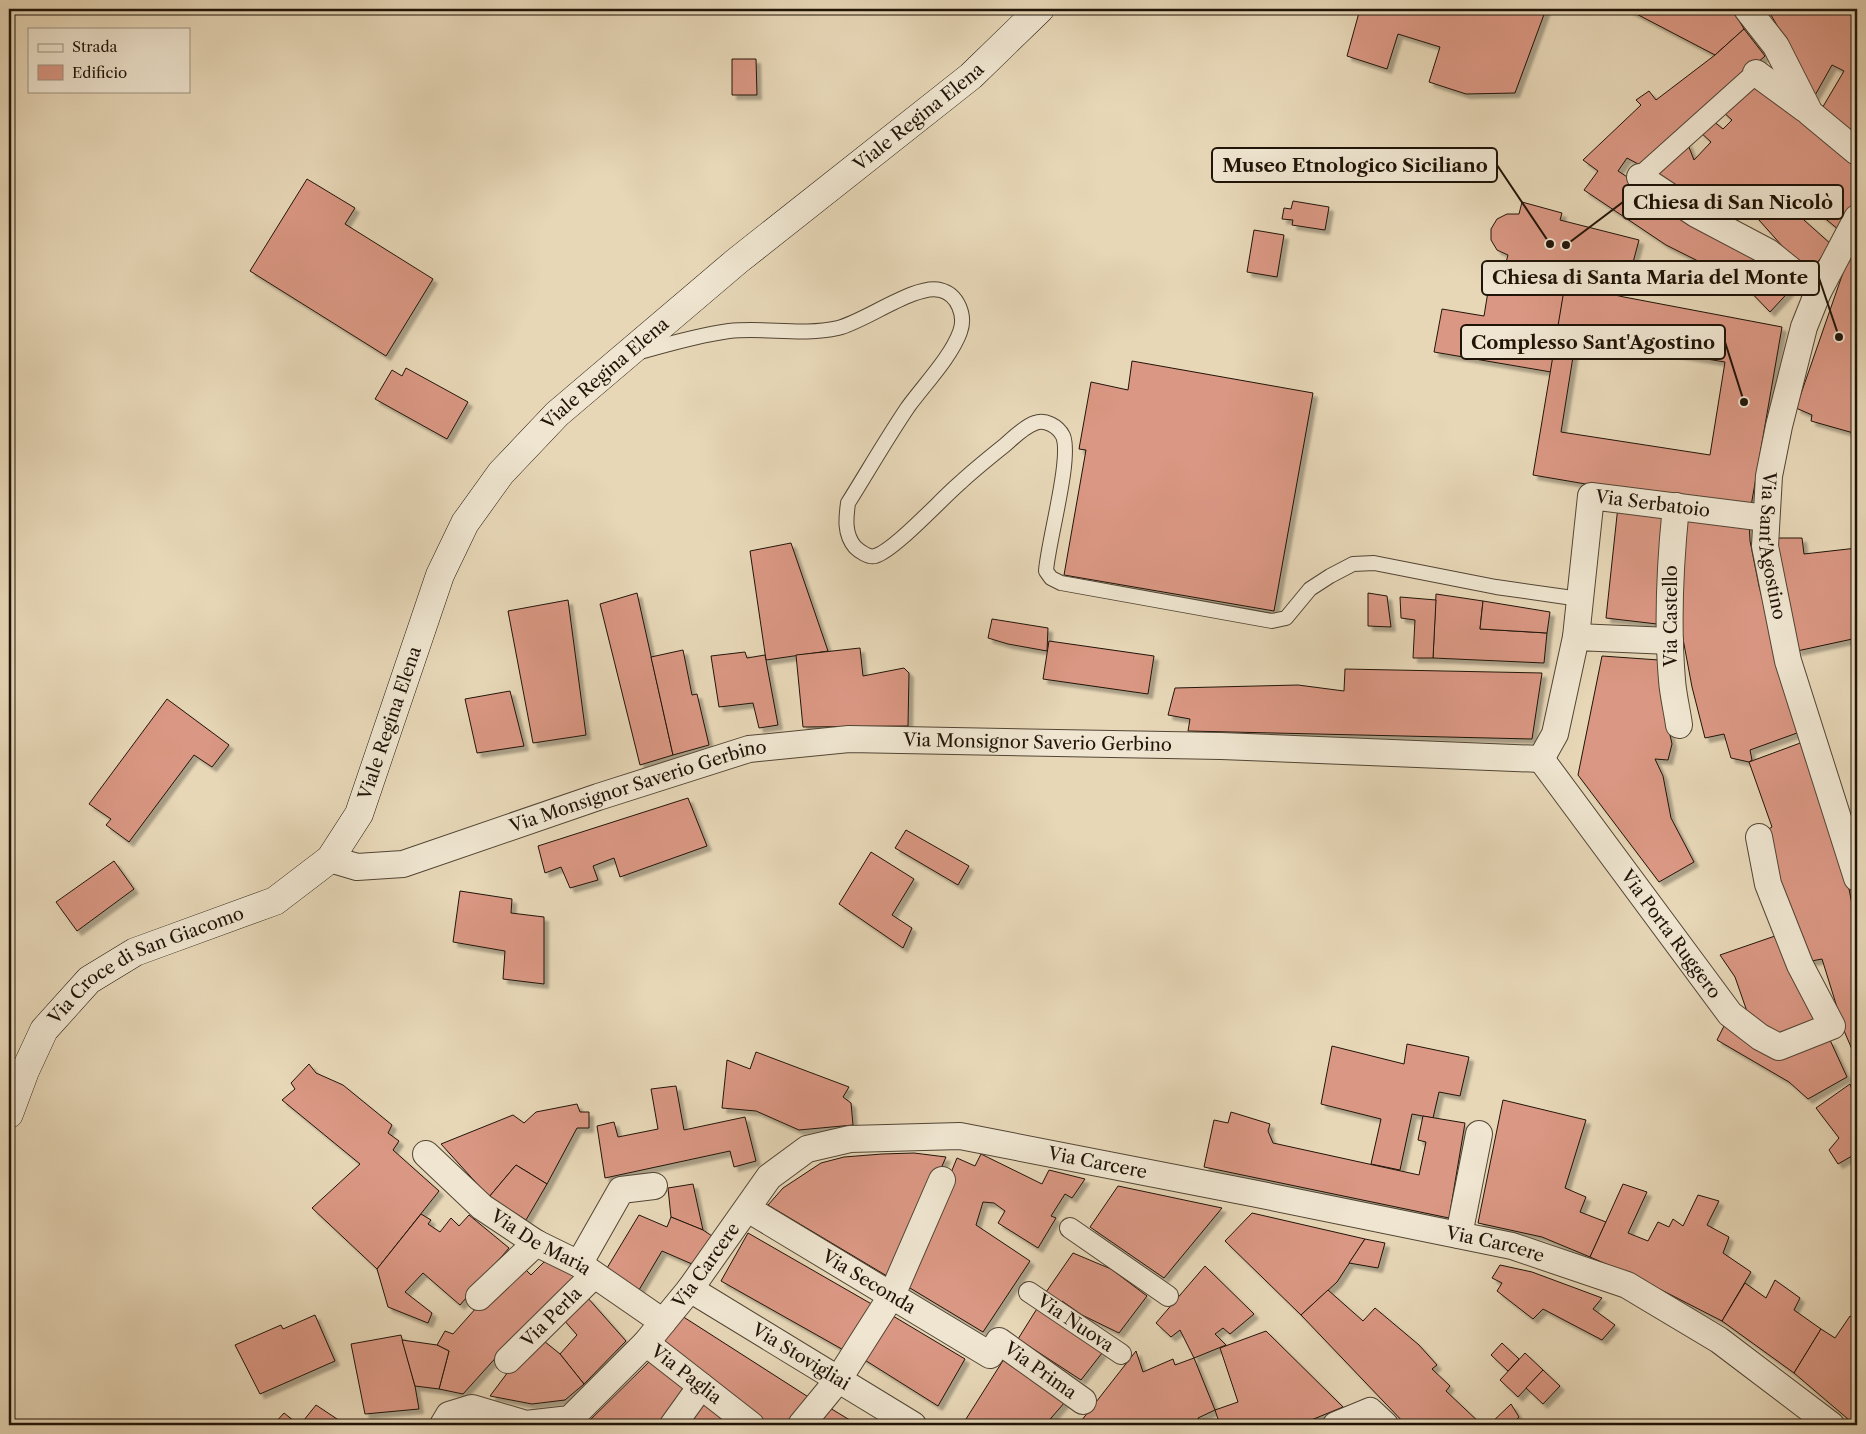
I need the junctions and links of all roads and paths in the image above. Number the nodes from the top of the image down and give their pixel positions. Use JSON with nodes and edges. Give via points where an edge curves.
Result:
{"nodes":[{"id":1,"x":1040,"y":9,"type":"edge"},
{"id":2,"x":1746,"y":9,"type":"edge"},
{"id":3,"x":1756,"y":73,"type":"joint"},
{"id":4,"x":1810,"y":112,"type":"junction"},
{"id":5,"x":1857,"y":152,"type":"edge"},
{"id":6,"x":1640,"y":177,"type":"joint"},
{"id":7,"x":1857,"y":218,"type":"edge"},
{"id":8,"x":1818,"y":292,"type":"junction"},
{"id":9,"x":623,"y":358,"type":"junction"},
{"id":10,"x":1676,"y":506,"type":"junction"},
{"id":11,"x":1766,"y":518,"type":"junction"},
{"id":12,"x":1580,"y":599,"type":"junction"},
{"id":13,"x":1576,"y":637,"type":"junction"},
{"id":14,"x":1670,"y":641,"type":"junction"},
{"id":15,"x":1679,"y":725,"type":"dead end"},
{"id":16,"x":1541,"y":759,"type":"junction"},
{"id":17,"x":1759,"y":837,"type":"dead end"},
{"id":18,"x":330,"y":858,"type":"junction"},
{"id":19,"x":1857,"y":878,"type":"edge"},
{"id":20,"x":9,"y":1114,"type":"edge"},
{"id":21,"x":1479,"y":1134,"type":"dead end"},
{"id":22,"x":426,"y":1154,"type":"dead end"},
{"id":23,"x":942,"y":1180,"type":"dead end"},
{"id":24,"x":654,"y":1186,"type":"dead end"},
{"id":25,"x":748,"y":1209,"type":"junction"},
{"id":26,"x":1070,"y":1228,"type":"dead end"},
{"id":27,"x":1459,"y":1235,"type":"junction"},
{"id":28,"x":536,"y":1243,"type":"junction"},
{"id":29,"x":587,"y":1269,"type":"junction"},
{"id":30,"x":690,"y":1289,"type":"junction"},
{"id":31,"x":1029,"y":1292,"type":"dead end"},
{"id":32,"x":892,"y":1295,"type":"junction"},
{"id":33,"x":480,"y":1296,"type":"dead end"},
{"id":34,"x":1168,"y":1296,"type":"dead end"},
{"id":35,"x":662,"y":1322,"type":"junction"},
{"id":36,"x":646,"y":1343,"type":"junction"},
{"id":37,"x":994,"y":1348,"type":"joint"},
{"id":38,"x":1121,"y":1354,"type":"dead end"},
{"id":39,"x":508,"y":1360,"type":"dead end"},
{"id":40,"x":838,"y":1380,"type":"junction"},
{"id":41,"x":701,"y":1386,"type":"junction"},
{"id":42,"x":1082,"y":1401,"type":"dead end"},
{"id":43,"x":1377,"y":1418,"type":"edge"},
{"id":44,"x":443,"y":1425,"type":"edge"},
{"id":45,"x":527,"y":1425,"type":"edge"},
{"id":46,"x":673,"y":1425,"type":"edge"},
{"id":47,"x":752,"y":1425,"type":"edge"},
{"id":48,"x":801,"y":1425,"type":"edge"},
{"id":49,"x":913,"y":1425,"type":"edge"},
{"id":50,"x":1336,"y":1425,"type":"edge"},
{"id":51,"x":1831,"y":1425,"type":"edge"}],
"edges":[{"from":1,"to":9,"type":"main road","name":"Viale Regina Elena","via":[[971,76],[737,261]]},
{"from":2,"to":4,"type":"street","via":[[1776,46]]},
{"from":3,"to":4,"type":"street"},
{"from":3,"to":6,"type":"street"},
{"from":4,"to":5,"type":"street"},
{"from":6,"to":8,"type":"street","via":[[1696,214],[1768,252]]},
{"from":7,"to":8,"type":"street","name":"Via Sant'Agostino"},
{"from":8,"to":11,"type":"street","name":"Via Sant'Agostino","via":[[1804,327],[1779,426],[1769,476]]},
{"from":9,"to":12,"type":"lane","via":[[729,331],[824,331],[851,325],[898,300],[939,289],[951,295],[960,307],[960,332],[848,504],[845,520],[848,536],[855,547],[869,556],[893,545],[1008,442],[1033,423],[1044,421],[1056,427],[1063,437],[1065,458],[1046,571],[1061,583],[1272,621],[1286,618],[1310,589],[1353,564],[1374,563],[1496,587]]},
{"from":9,"to":18,"type":"main road","name":"Viale Regina Elena","via":[[557,414],[501,473],[465,523],[440,575],[359,814]]},
{"from":10,"to":11,"type":"street","name":"Via Serbatoio"},
{"from":10,"to":12,"type":"street","name":"Via Serbatoio","via":[[1591,496]]},
{"from":10,"to":14,"type":"street","name":"Via Castello","via":[[1670,564]]},
{"from":11,"to":19,"type":"street","name":"Via Sant'Agostino","via":[[1765,546],[1788,661]]},
{"from":12,"to":13,"type":"street","name":"Via Serbatoio"},
{"from":13,"to":14,"type":"street"},
{"from":13,"to":16,"type":"street","via":[[1555,734]]},
{"from":14,"to":15,"type":"street","name":"Via Castello"},
{"from":16,"to":17,"type":"street","name":"Via Porta Ruggero","via":[[1730,1014],[1779,1047],[1832,1026],[1800,964],[1768,884]]},
{"from":16,"to":18,"type":"street","name":"Via Monsignor Saverio Gerbino","via":[[1221,746],[849,739],[749,749],[403,864],[357,867]]},
{"from":18,"to":20,"type":"main road","name":"Via Croce di San Giacomo","via":[[275,900],[135,952],[89,980],[44,1030]]},
{"from":21,"to":27,"type":"street"},
{"from":22,"to":28,"type":"street","name":"Via De Maria","via":[[482,1207]]},
{"from":23,"to":32,"type":"street"},
{"from":24,"to":29,"type":"street","name":"Via Perla","via":[[621,1190]]},
{"from":25,"to":27,"type":"street","name":"Via Carcere","via":[[769,1177],[807,1149],[850,1139],[960,1136]]},
{"from":25,"to":30,"type":"street","name":"Via Carcere"},
{"from":25,"to":32,"type":"street","name":"Via Seconda"},
{"from":26,"to":34,"type":"street"},
{"from":27,"to":51,"type":"street","name":"Via Carcere","via":[[1512,1246],[1627,1285],[1719,1340]]},
{"from":28,"to":29,"type":"street","name":"Via De Maria"},
{"from":28,"to":33,"type":"street"},
{"from":29,"to":35,"type":"street","name":"Via De Maria"},
{"from":29,"to":39,"type":"street","name":"Via Perla"},
{"from":30,"to":35,"type":"street","name":"Via Carcere"},
{"from":30,"to":40,"type":"street","name":"Via Stovigliai"},
{"from":31,"to":38,"type":"street","name":"Via Nuova"},
{"from":32,"to":37,"type":"street","name":"Via Seconda"},
{"from":32,"to":40,"type":"street"},
{"from":35,"to":36,"type":"street","name":"Via Carcere"},
{"from":36,"to":41,"type":"street","name":"Via Paglia"},
{"from":36,"to":45,"type":"street","name":"Via Carcere","via":[[570,1419]]},
{"from":37,"to":42,"type":"street","name":"Via Prima"},
{"from":40,"to":48,"type":"street"},
{"from":40,"to":49,"type":"street","name":"Via Stovigliai"},
{"from":41,"to":46,"type":"street"},
{"from":41,"to":47,"type":"street","name":"Via Paglia"},
{"from":43,"to":50,"type":"street"},
{"from":44,"to":45,"type":"street","name":"Via Carcere","via":[[449,1415],[472,1408]]}]}
